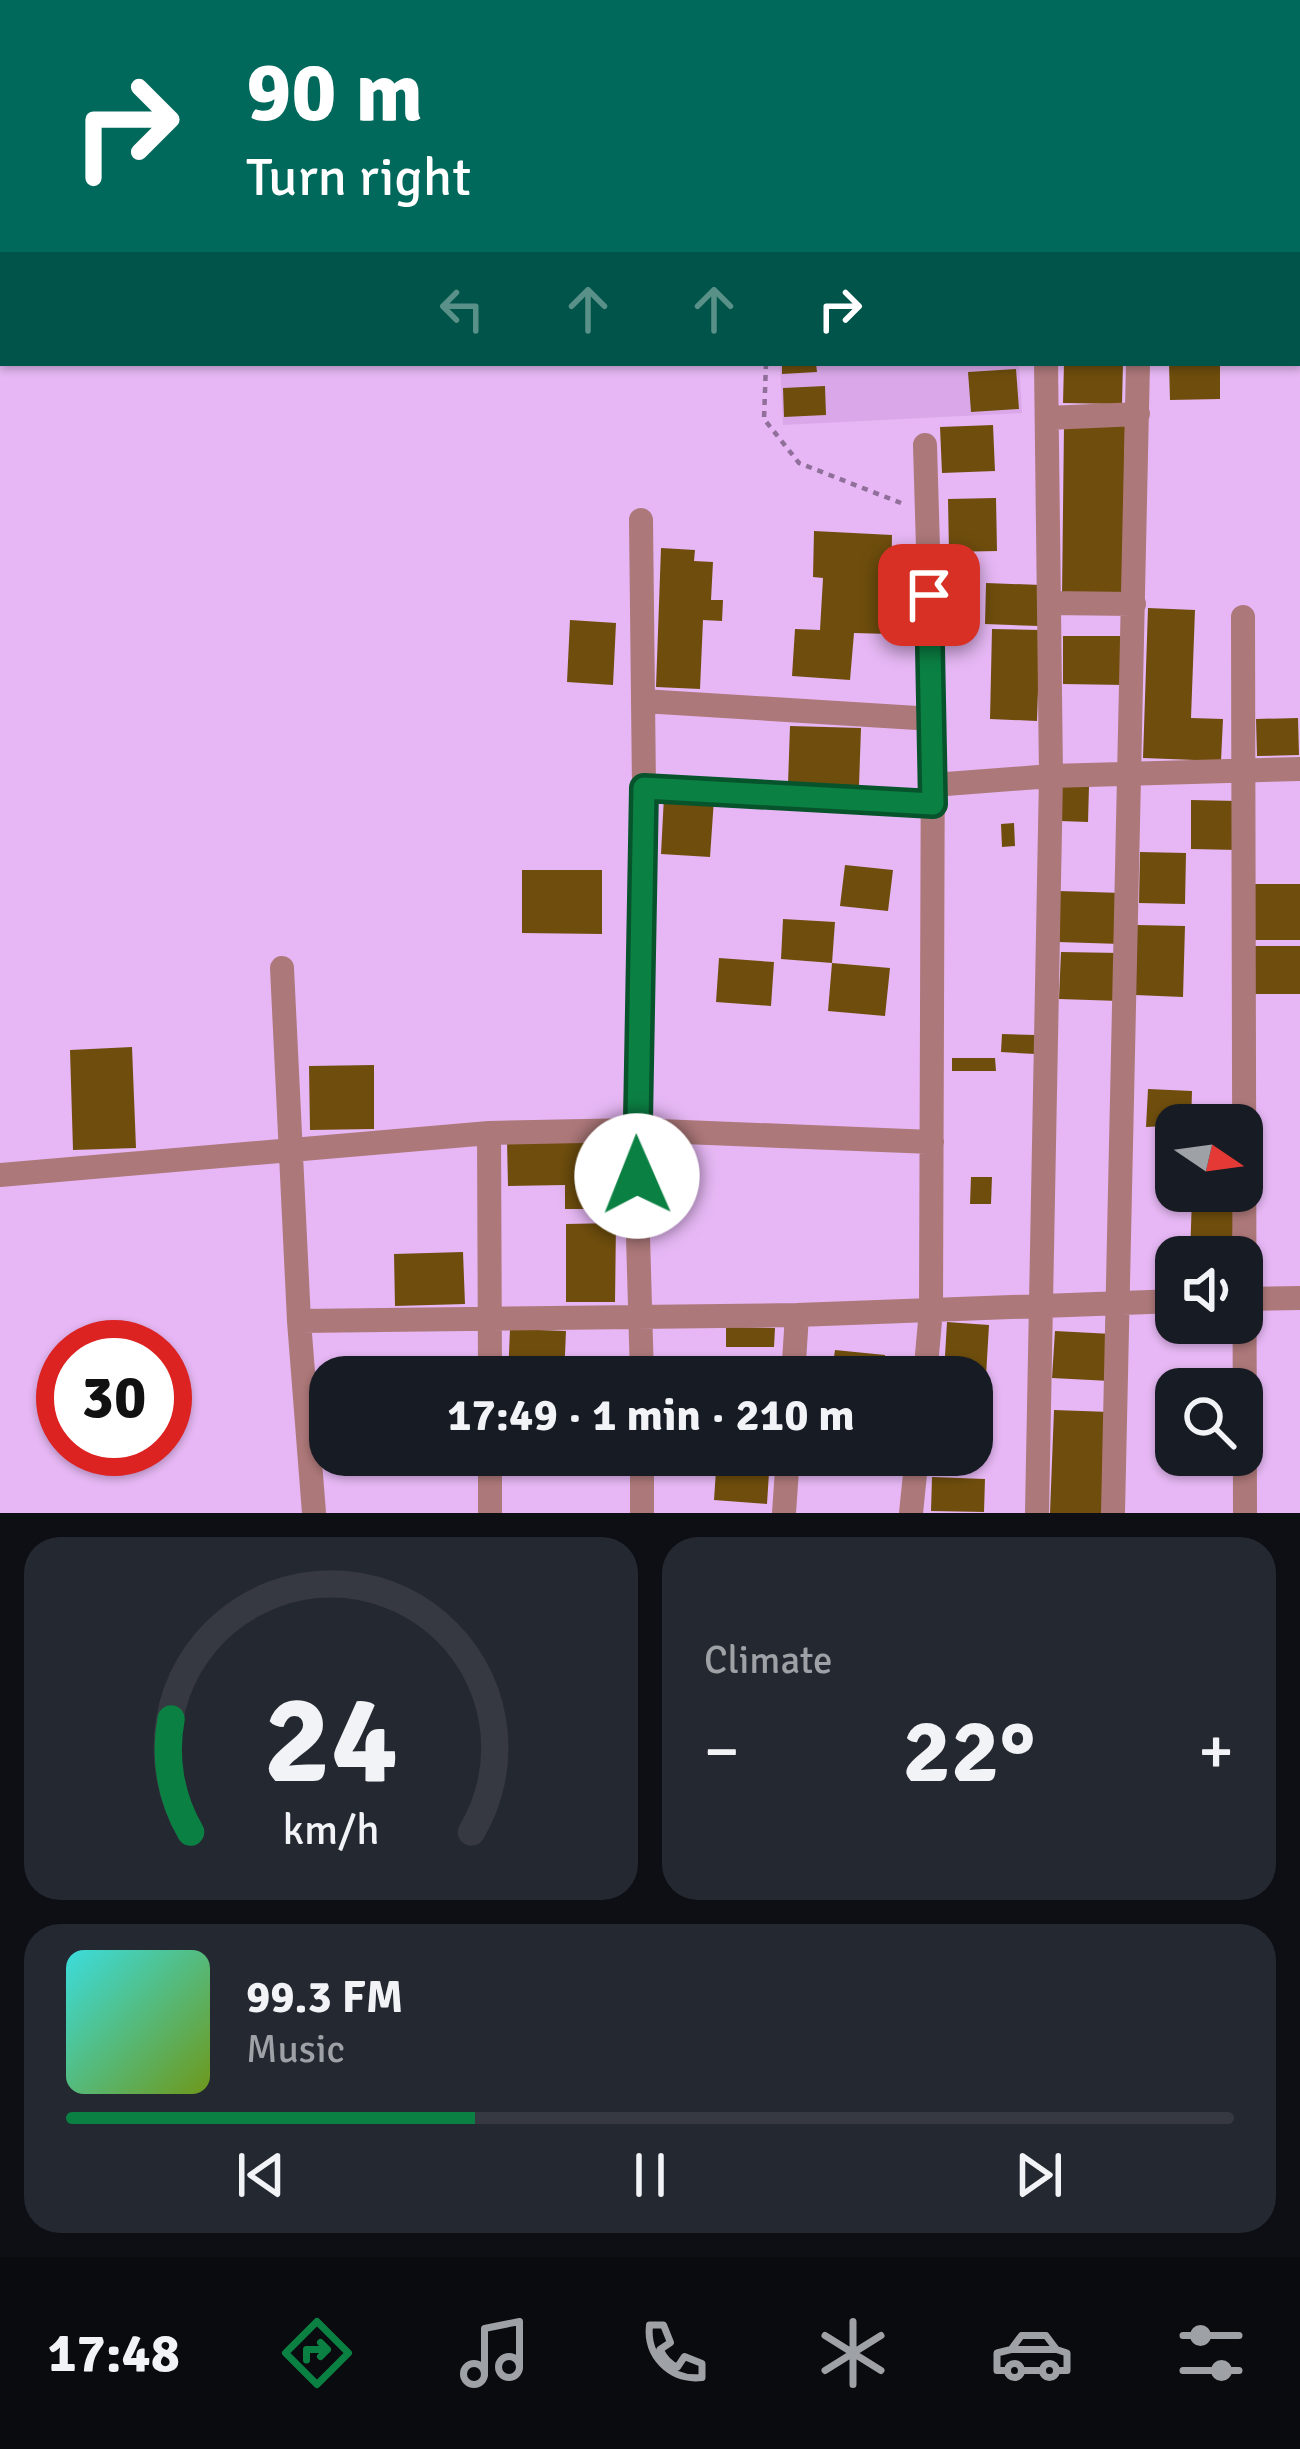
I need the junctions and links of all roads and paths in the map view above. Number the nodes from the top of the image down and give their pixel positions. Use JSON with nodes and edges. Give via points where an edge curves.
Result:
{"nodes":[{"id":1,"x":766,"y":366,"type":"edge"},
{"id":2,"x":1046,"y":366,"type":"edge"},
{"id":3,"x":1138,"y":366,"type":"edge"},
{"id":4,"x":1138,"y":414,"type":"junction"},
{"id":5,"x":1048,"y":418,"type":"junction"},
{"id":6,"x":925,"y":445,"type":"dead end"},
{"id":7,"x":926,"y":512,"type":"junction"},
{"id":8,"x":641,"y":520,"type":"dead end"},
{"id":9,"x":1051,"y":604,"type":"junction"},
{"id":10,"x":1135,"y":604,"type":"junction"},
{"id":11,"x":1243,"y":617,"type":"dead end"},
{"id":12,"x":644,"y":701,"type":"junction"},
{"id":13,"x":933,"y":719,"type":"junction"},
{"id":14,"x":1300,"y":769,"type":"edge"},
{"id":15,"x":1245,"y":770,"type":"junction"},
{"id":16,"x":1131,"y":774,"type":"junction"},
{"id":17,"x":1051,"y":776,"type":"junction"},
{"id":18,"x":644,"y":788,"type":"junction"},
{"id":19,"x":933,"y":794,"type":"junction"},
{"id":20,"x":282,"y":968,"type":"dead end"},
{"id":21,"x":635,"y":1130,"type":"junction"},
{"id":22,"x":489,"y":1133,"type":"junction"},
{"id":23,"x":932,"y":1142,"type":"junction"},
{"id":24,"x":290,"y":1149,"type":"junction"},
{"id":25,"x":0,"y":1174,"type":"edge"},
{"id":26,"x":1243,"y":1236,"type":"edge"},
{"id":27,"x":1300,"y":1298,"type":"edge"},
{"id":28,"x":1263,"y":1299,"type":"edge"},
{"id":29,"x":1155,"y":1302,"type":"edge"},
{"id":30,"x":1120,"y":1303,"type":"junction"},
{"id":31,"x":1043,"y":1309,"type":"junction"},
{"id":32,"x":931,"y":1310,"type":"junction"},
{"id":33,"x":641,"y":1315,"type":"junction"},
{"id":34,"x":797,"y":1315,"type":"junction"},
{"id":35,"x":490,"y":1318,"type":"junction"},
{"id":36,"x":299,"y":1321,"type":"junction"},
{"id":37,"x":1243,"y":1344,"type":"edge"},
{"id":38,"x":490,"y":1356,"type":"edge"},
{"id":39,"x":642,"y":1356,"type":"edge"},
{"id":40,"x":794,"y":1356,"type":"edge"},
{"id":41,"x":927,"y":1356,"type":"edge"},
{"id":42,"x":490,"y":1476,"type":"edge"},
{"id":43,"x":642,"y":1476,"type":"edge"},
{"id":44,"x":787,"y":1476,"type":"edge"},
{"id":45,"x":915,"y":1476,"type":"edge"},
{"id":46,"x":314,"y":1513,"type":"edge"},
{"id":47,"x":490,"y":1513,"type":"edge"},
{"id":48,"x":642,"y":1513,"type":"edge"},
{"id":49,"x":784,"y":1513,"type":"edge"},
{"id":50,"x":911,"y":1513,"type":"edge"},
{"id":51,"x":1037,"y":1513,"type":"edge"},
{"id":52,"x":1113,"y":1513,"type":"edge"},
{"id":53,"x":1245,"y":1513,"type":"edge"}],
"edges":[{"from":1,"to":7,"type":"path","via":[[764,419],[799,463]]},
{"from":2,"to":5,"type":"street"},
{"from":3,"to":4,"type":"street"},
{"from":4,"to":5,"type":"street"},
{"from":4,"to":10,"type":"street"},
{"from":5,"to":9,"type":"street"},
{"from":6,"to":7,"type":"street"},
{"from":7,"to":13,"type":"street"},
{"from":8,"to":12,"type":"street"},
{"from":9,"to":10,"type":"street"},
{"from":9,"to":17,"type":"street"},
{"from":10,"to":16,"type":"street"},
{"from":11,"to":15,"type":"street"},
{"from":12,"to":13,"type":"street"},
{"from":12,"to":18,"type":"street"},
{"from":13,"to":19,"type":"street"},
{"from":14,"to":15,"type":"street"},
{"from":15,"to":16,"type":"street"},
{"from":15,"to":26,"type":"street"},
{"from":16,"to":17,"type":"street"},
{"from":16,"to":30,"type":"street"},
{"from":17,"to":19,"type":"street"},
{"from":17,"to":31,"type":"street"},
{"from":18,"to":19,"type":"street"},
{"from":18,"to":21,"type":"street"},
{"from":19,"to":23,"type":"street"},
{"from":20,"to":24,"type":"street"},
{"from":21,"to":22,"type":"street"},
{"from":21,"to":23,"type":"street"},
{"from":21,"to":33,"type":"street"},
{"from":22,"to":24,"type":"street"},
{"from":22,"to":35,"type":"street"},
{"from":23,"to":32,"type":"street"},
{"from":24,"to":25,"type":"street"},
{"from":24,"to":36,"type":"street"},
{"from":27,"to":28,"type":"street"},
{"from":29,"to":30,"type":"street"},
{"from":30,"to":31,"type":"street"},
{"from":30,"to":52,"type":"street"},
{"from":31,"to":32,"type":"street"},
{"from":31,"to":51,"type":"street"},
{"from":32,"to":34,"type":"street"},
{"from":32,"to":41,"type":"street"},
{"from":33,"to":34,"type":"street"},
{"from":33,"to":35,"type":"street"},
{"from":33,"to":39,"type":"street"},
{"from":34,"to":40,"type":"street"},
{"from":35,"to":36,"type":"street"},
{"from":35,"to":38,"type":"street"},
{"from":36,"to":46,"type":"street"},
{"from":37,"to":53,"type":"street"},
{"from":42,"to":47,"type":"street"},
{"from":43,"to":48,"type":"street"},
{"from":44,"to":49,"type":"street"},
{"from":45,"to":50,"type":"street"}]}
